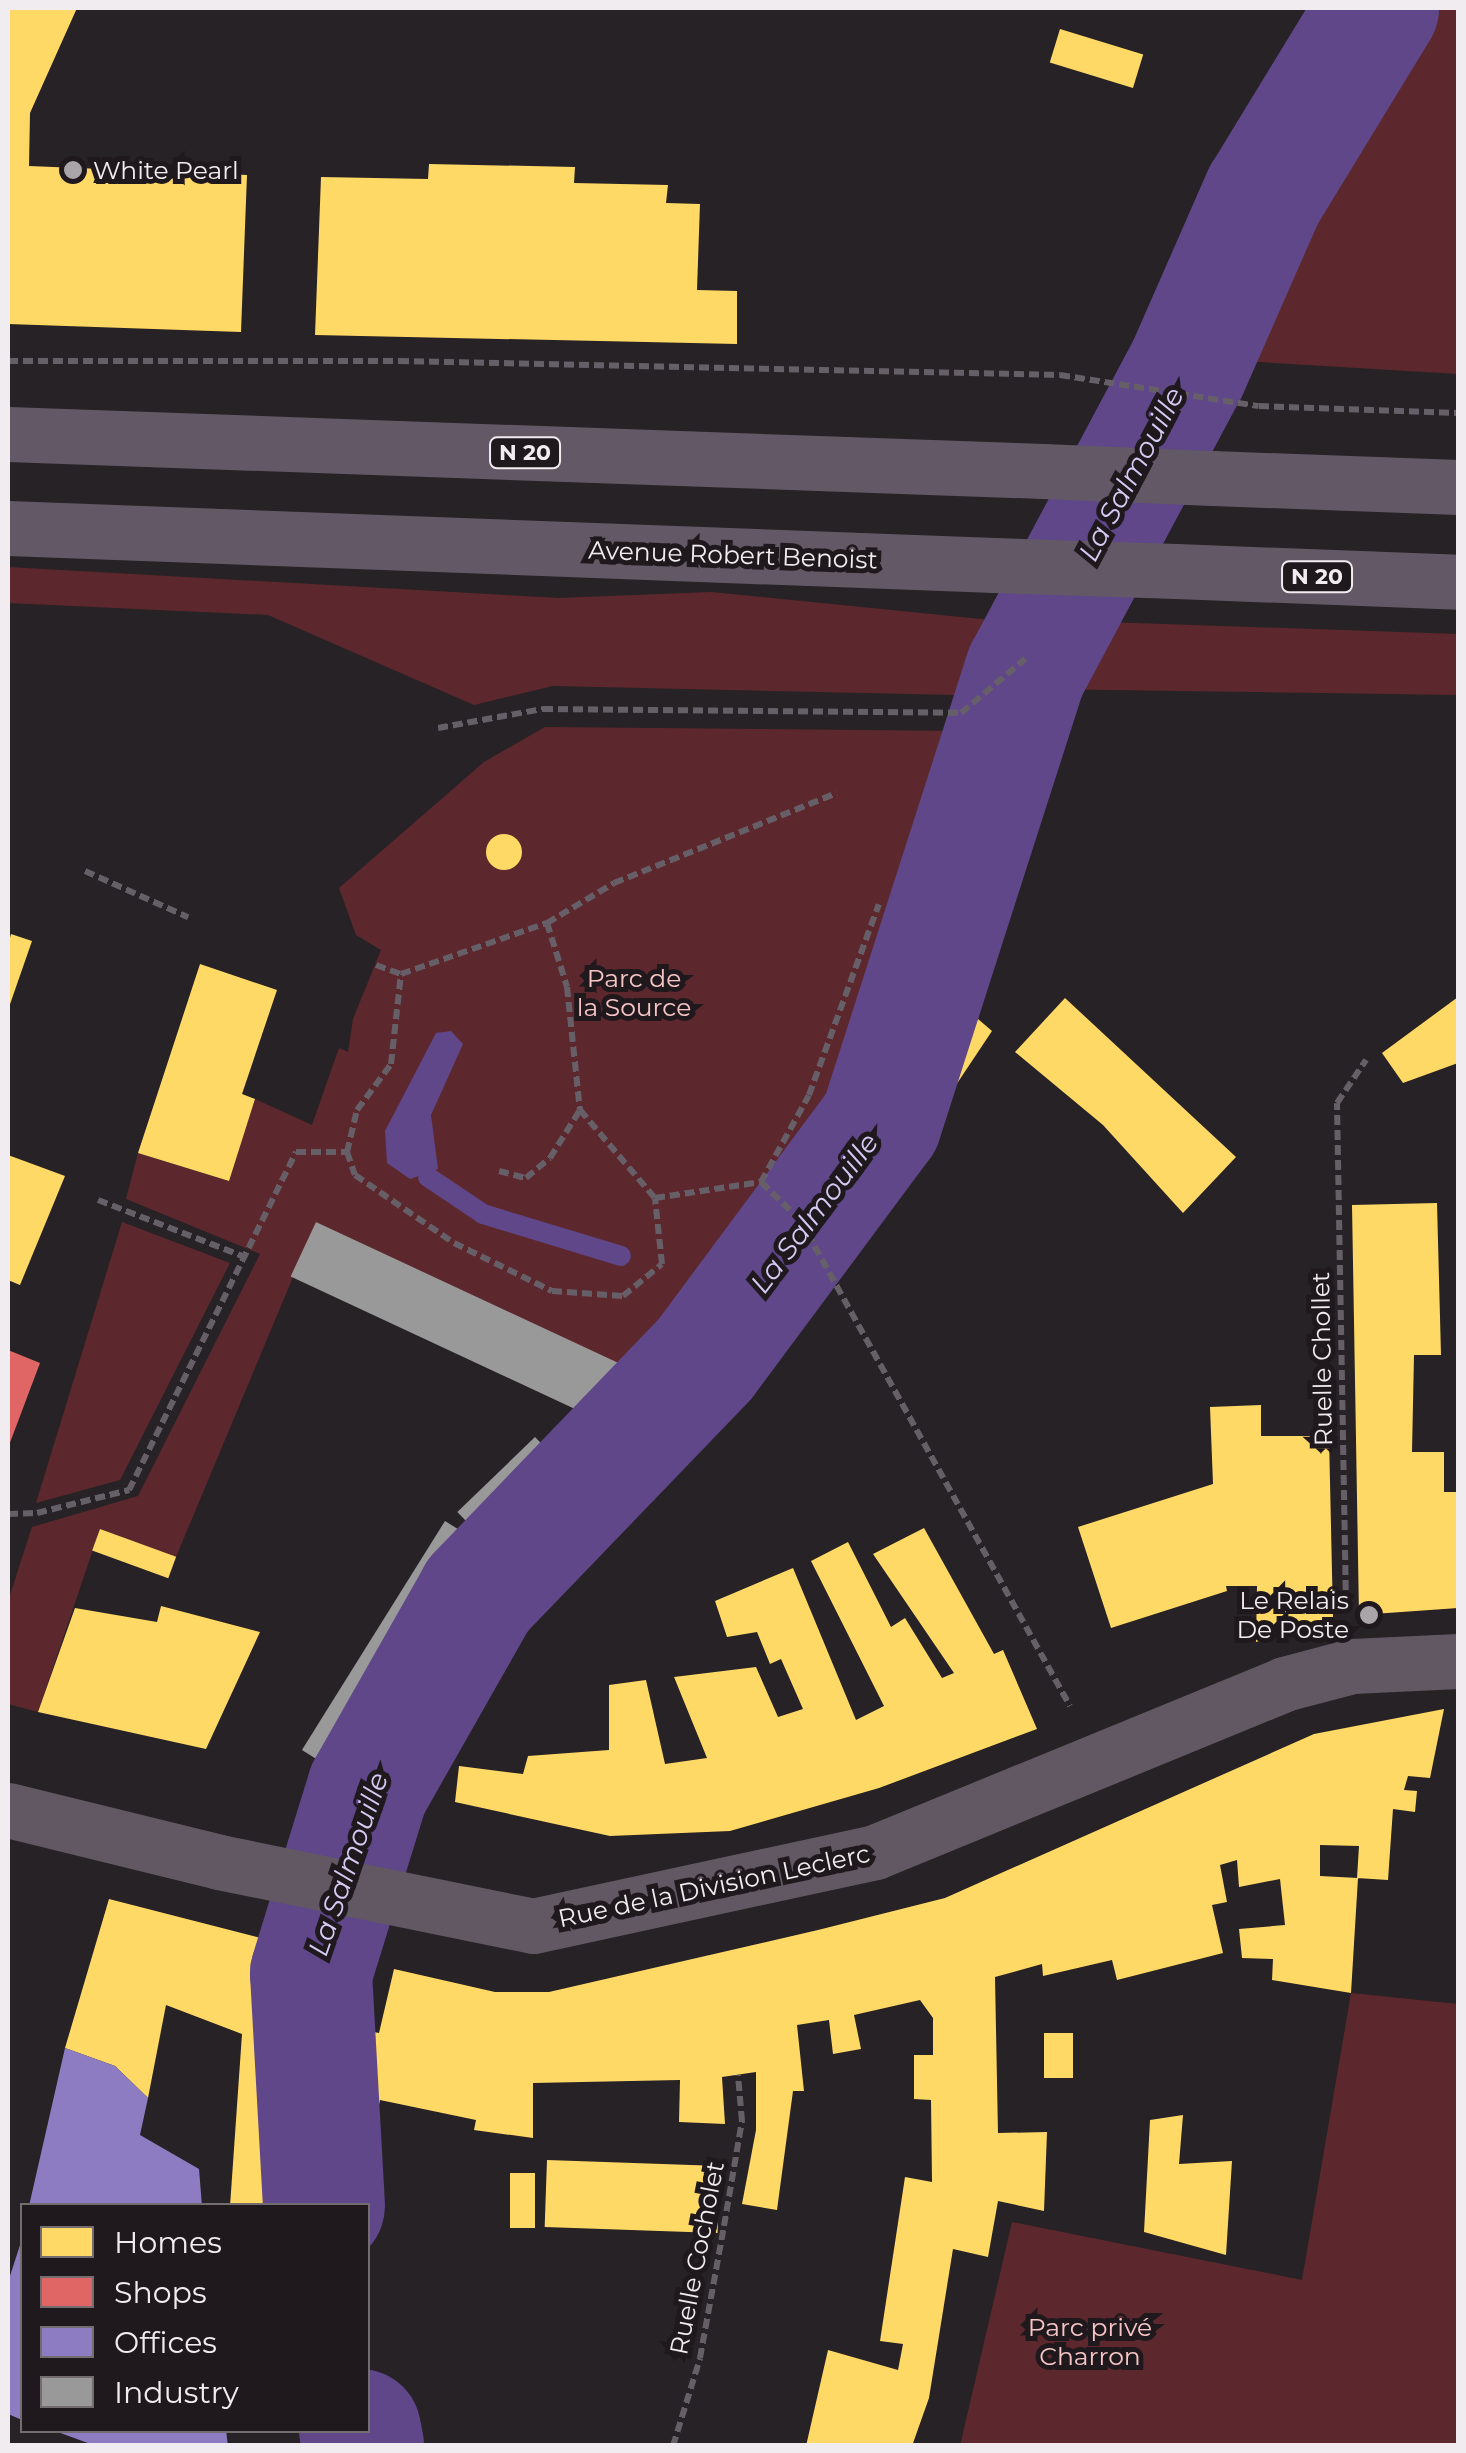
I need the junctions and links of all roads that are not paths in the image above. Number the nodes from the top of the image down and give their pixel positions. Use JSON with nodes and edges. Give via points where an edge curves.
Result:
{"nodes":[{"id":1,"x":8,"y":434,"type":"edge"},
{"id":2,"x":1458,"y":488,"type":"edge"},
{"id":3,"x":8,"y":528,"type":"edge"},
{"id":4,"x":1458,"y":582,"type":"edge"},
{"id":5,"x":1458,"y":1661,"type":"edge"},
{"id":6,"x":9,"y":1815,"type":"edge"}],
"edges":[{"from":1,"to":2,"type":"main road","number":"N 20","bridge":true},
{"from":3,"to":4,"type":"main road","name":"Avenue Robert Benoist","number":"N 20","bridge":true},
{"from":5,"to":6,"type":"street","name":"Rue de la Division Leclerc","via":[[1352,1666],[1284,1684],[875,1852],[532,1926]]}]}
